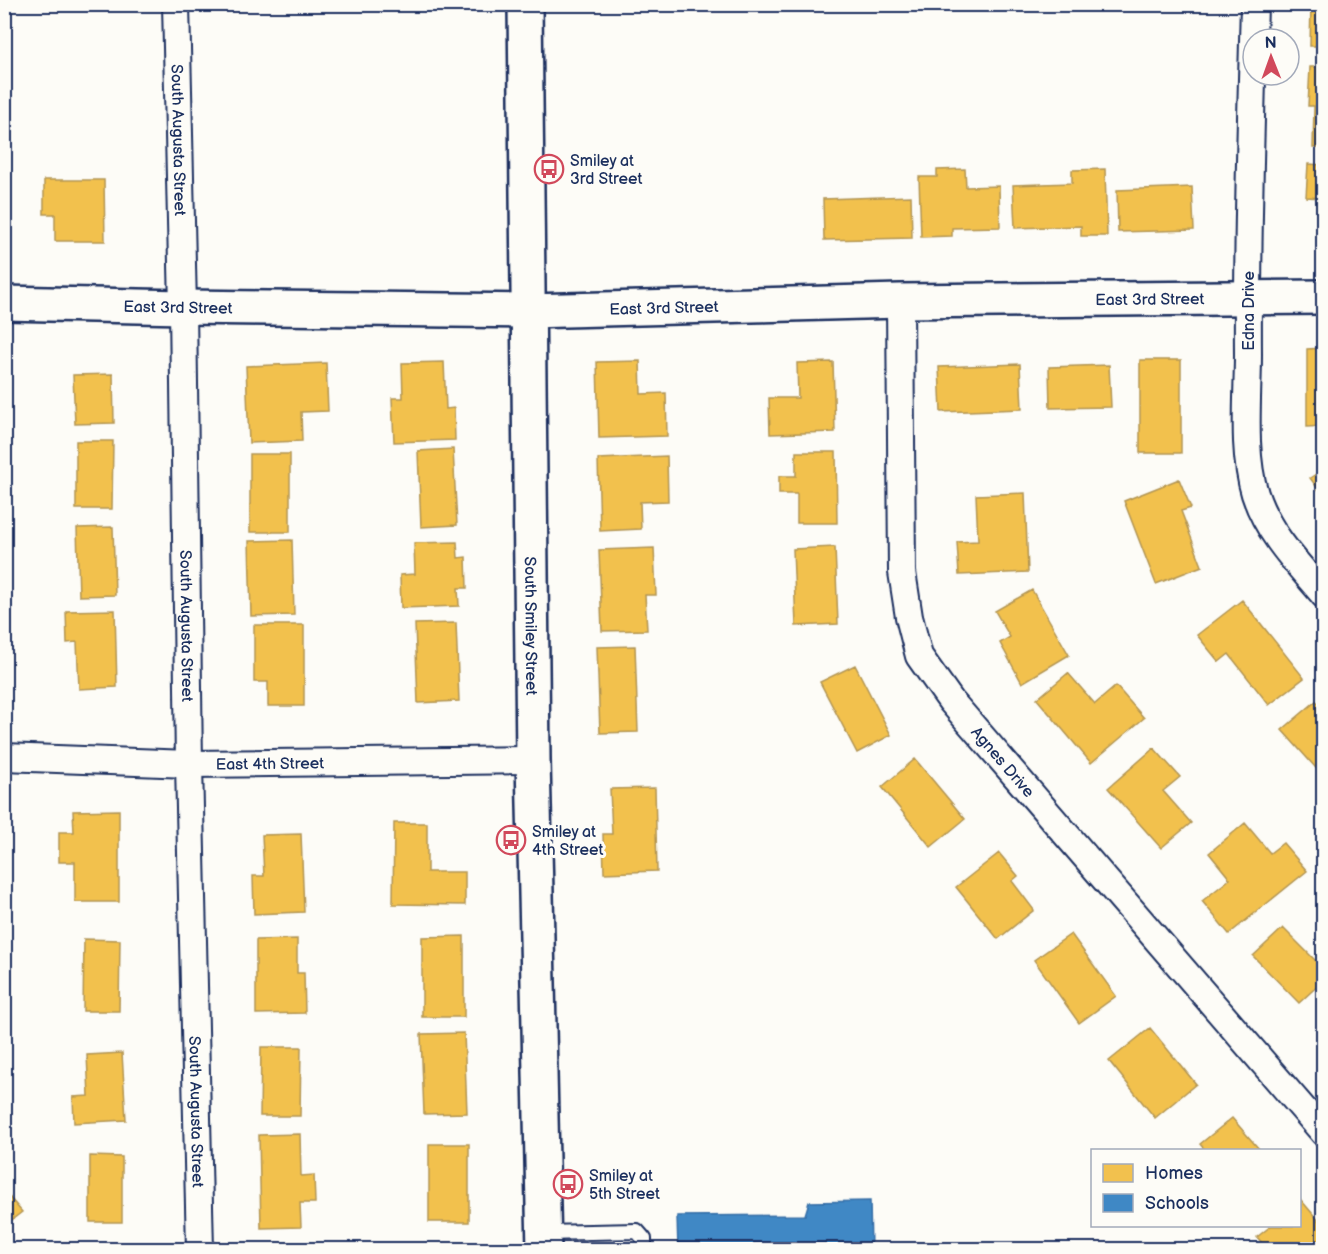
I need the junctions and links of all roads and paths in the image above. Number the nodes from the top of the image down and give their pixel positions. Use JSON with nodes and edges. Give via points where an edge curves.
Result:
{"nodes":[{"id":1,"x":176,"y":4,"type":"edge"},
{"id":2,"x":525,"y":4,"type":"edge"},
{"id":3,"x":1254,"y":4,"type":"edge"},
{"id":4,"x":1247,"y":297,"type":"junction"},
{"id":5,"x":1323,"y":297,"type":"edge"},
{"id":6,"x":900,"y":301,"type":"junction"},
{"id":7,"x":4,"y":303,"type":"edge"},
{"id":8,"x":183,"y":308,"type":"junction"},
{"id":9,"x":528,"y":311,"type":"junction"},
{"id":10,"x":1323,"y":595,"type":"edge"},
{"id":11,"x":4,"y":757,"type":"edge"},
{"id":12,"x":533,"y":760,"type":"junction"},
{"id":13,"x":189,"y":764,"type":"junction"},
{"id":14,"x":1323,"y":1133,"type":"edge"},
{"id":15,"x":544,"y":1241,"type":"edge"},
{"id":16,"x":200,"y":1250,"type":"edge"},
{"id":17,"x":644,"y":1250,"type":"edge"}],
"edges":[{"from":1,"to":8,"type":"street","name":"South Augusta Street"},
{"from":2,"to":9,"type":"street","name":"South Smiley Street"},
{"from":3,"to":4,"type":"street","name":"Edna Drive"},
{"from":4,"to":5,"type":"street","name":"East 3rd Street"},
{"from":4,"to":6,"type":"street","name":"East 3rd Street"},
{"from":4,"to":10,"type":"street","name":"Edna Drive","via":[[1248,459],[1255,492],[1278,542]]},
{"from":6,"to":9,"type":"street","name":"East 3rd Street"},
{"from":6,"to":14,"type":"street","name":"Agnes Drive","via":[[902,572],[919,656],[951,702]]},
{"from":7,"to":8,"type":"street","name":"East 3rd Street"},
{"from":8,"to":9,"type":"street","name":"East 3rd Street"},
{"from":8,"to":13,"type":"street","name":"South Augusta Street"},
{"from":9,"to":12,"type":"street","name":"South Smiley Street"},
{"from":11,"to":13,"type":"street","name":"East 4th Street"},
{"from":12,"to":13,"type":"street","name":"East 4th Street"},
{"from":12,"to":15,"type":"street","name":"South Smiley Street"},
{"from":13,"to":16,"type":"street","name":"South Augusta Street"},
{"from":15,"to":17,"type":"lane","via":[[637,1231],[644,1239]]}]}
